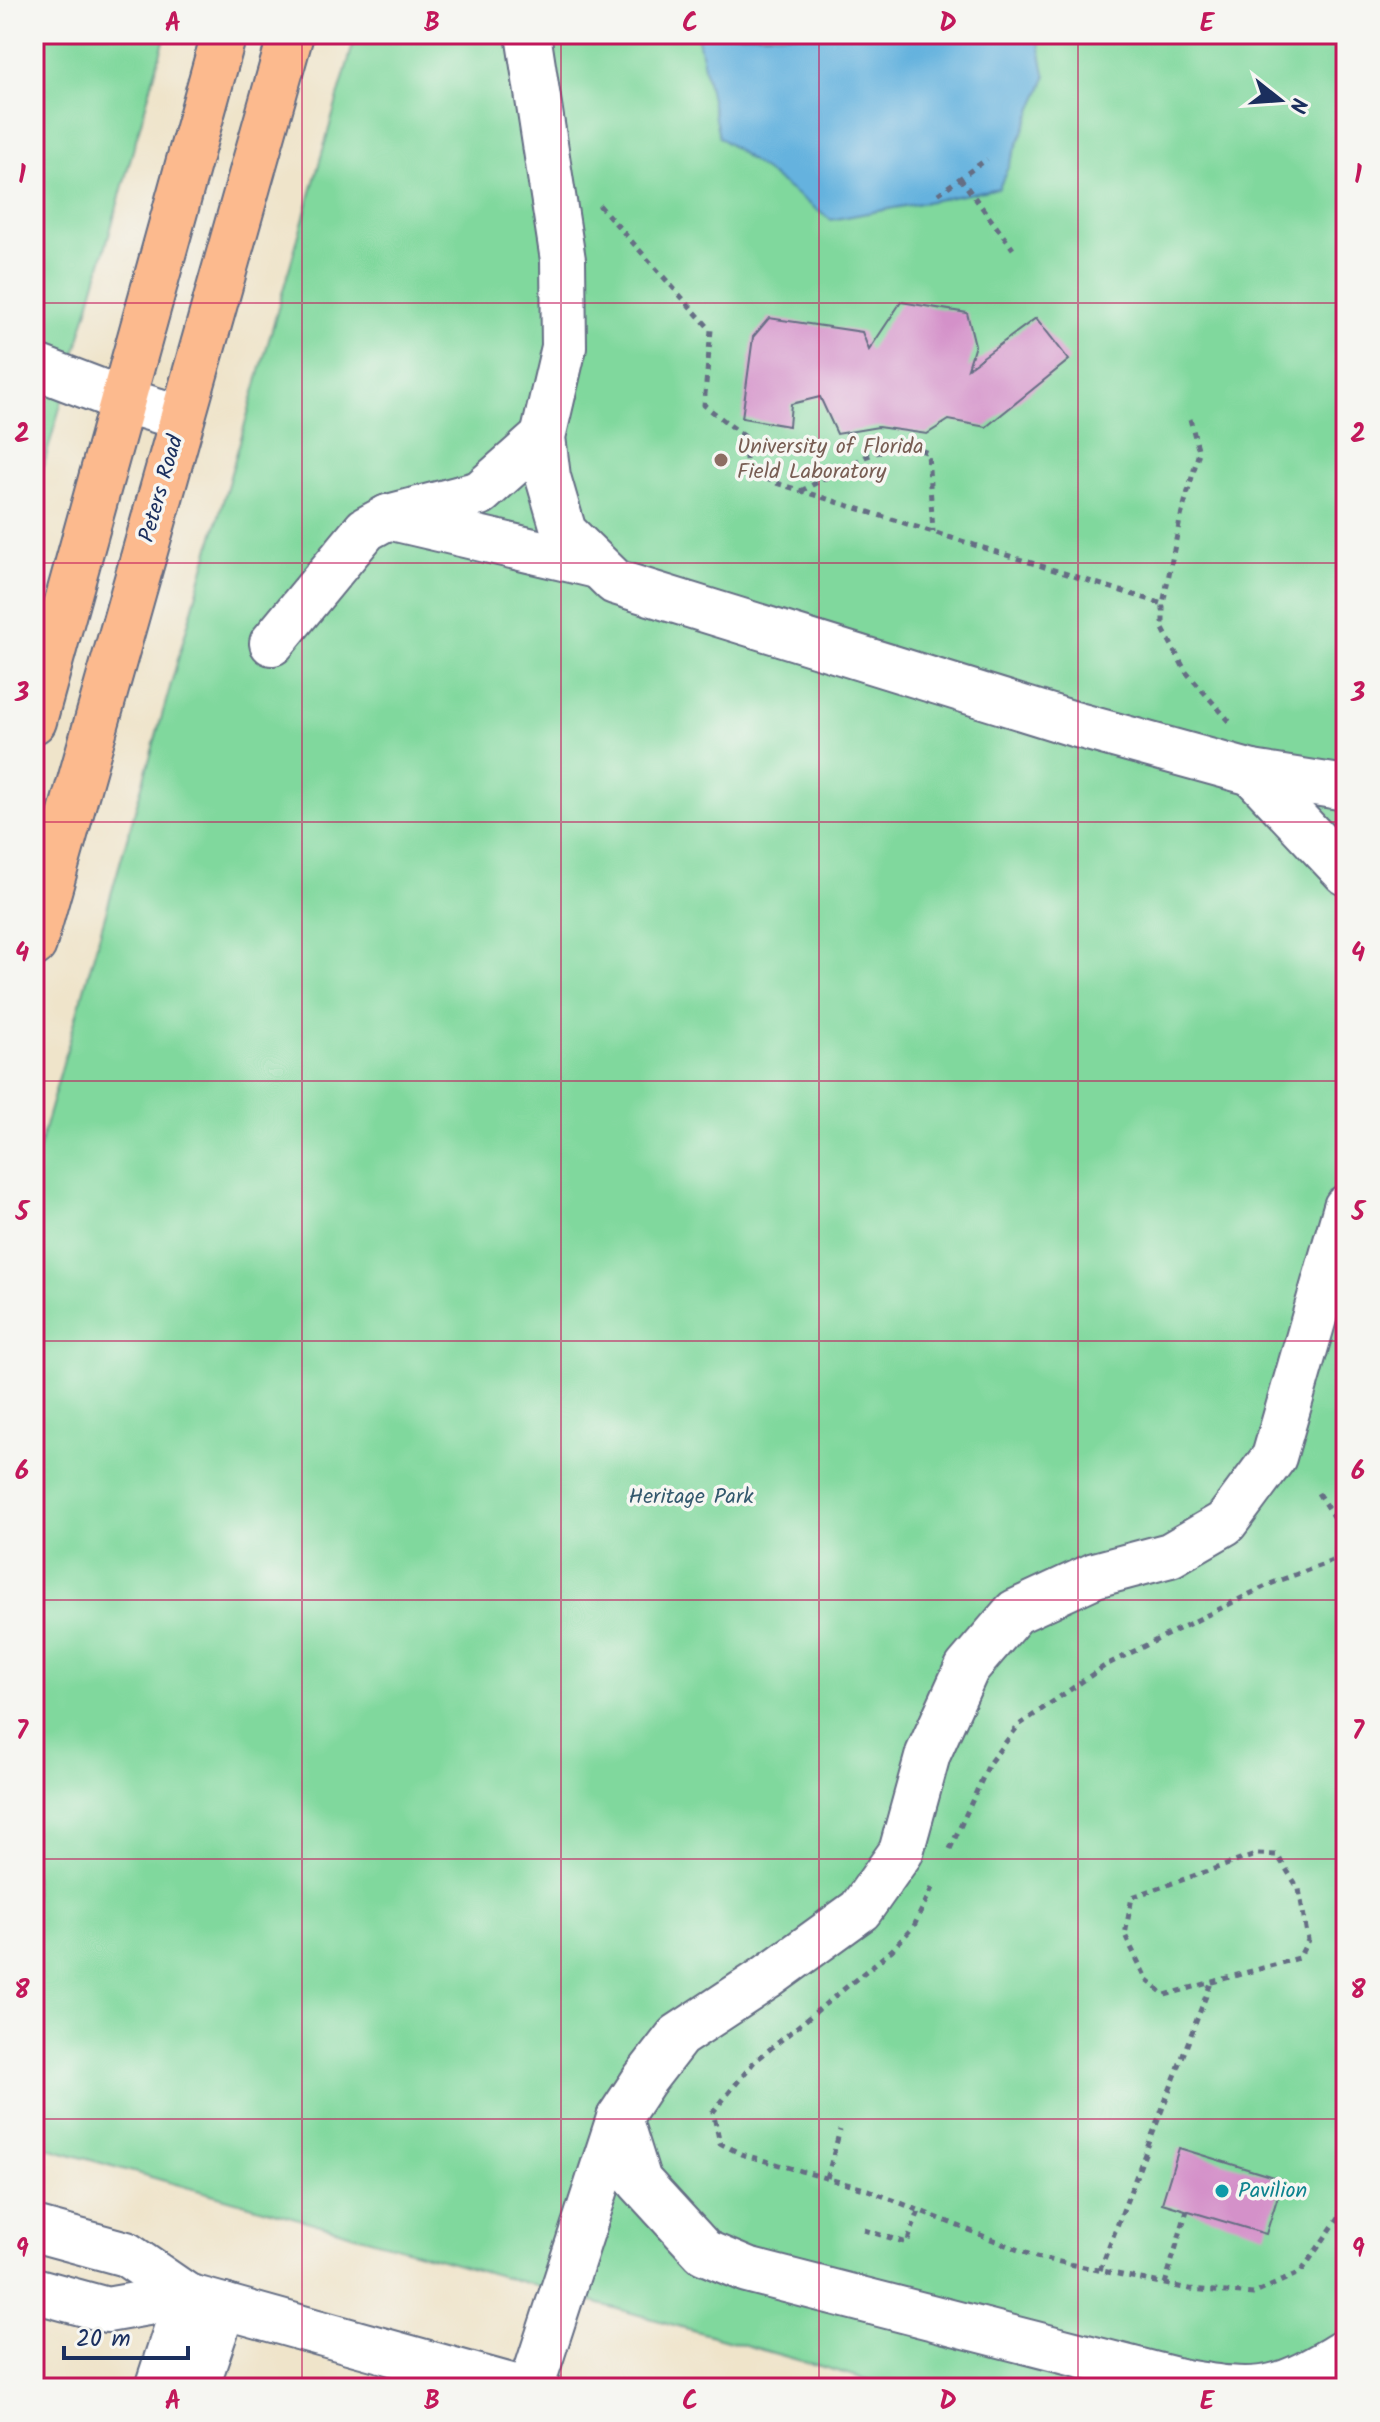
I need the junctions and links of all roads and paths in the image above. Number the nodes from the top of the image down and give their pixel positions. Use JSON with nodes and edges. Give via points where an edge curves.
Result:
{"nodes":[{"id":1,"x":224,"y":34,"type":"edge"},
{"id":2,"x":291,"y":34,"type":"edge"},
{"id":3,"x":528,"y":34,"type":"edge"},
{"id":4,"x":987,"y":159,"type":"dead end"},
{"id":5,"x":960,"y":178,"type":"junction"},
{"id":6,"x":938,"y":194,"type":"dead end"},
{"id":7,"x":596,"y":201,"type":"dead end"},
{"id":8,"x":1013,"y":249,"type":"dead end"},
{"id":9,"x":34,"y":366,"type":"edge"},
{"id":10,"x":123,"y":400,"type":"junction"},
{"id":11,"x":182,"y":418,"type":"junction"},
{"id":12,"x":1190,"y":419,"type":"dead end"},
{"id":13,"x":543,"y":437,"type":"junction"},
{"id":14,"x":801,"y":491,"type":"junction"},
{"id":15,"x":388,"y":517,"type":"junction"},
{"id":16,"x":933,"y":532,"type":"junction"},
{"id":17,"x":597,"y":566,"type":"junction"},
{"id":18,"x":1163,"y":604,"type":"junction"},
{"id":19,"x":272,"y":643,"type":"dead end"},
{"id":20,"x":34,"y":721,"type":"edge"},
{"id":21,"x":1236,"y":728,"type":"dead end"},
{"id":22,"x":1252,"y":773,"type":"junction"},
{"id":23,"x":1346,"y":788,"type":"edge"},
{"id":24,"x":1346,"y":873,"type":"edge"},
{"id":25,"x":34,"y":944,"type":"edge"},
{"id":26,"x":1346,"y":1207,"type":"edge"},
{"id":27,"x":1318,"y":1493,"type":"dead end"},
{"id":28,"x":1346,"y":1537,"type":"edge"},
{"id":29,"x":1346,"y":1556,"type":"edge"},
{"id":30,"x":946,"y":1858,"type":"dead end"},
{"id":31,"x":933,"y":1885,"type":"dead end"},
{"id":32,"x":1211,"y":1982,"type":"junction"},
{"id":33,"x":619,"y":2118,"type":"junction"},
{"id":34,"x":840,"y":2130,"type":"dead end"},
{"id":35,"x":827,"y":2178,"type":"junction"},
{"id":36,"x":1346,"y":2207,"type":"edge"},
{"id":37,"x":1187,"y":2210,"type":"dead end"},
{"id":38,"x":919,"y":2211,"type":"junction"},
{"id":39,"x":34,"y":2229,"type":"edge"},
{"id":40,"x":864,"y":2230,"type":"dead end"},
{"id":41,"x":1100,"y":2270,"type":"junction"},
{"id":42,"x":1165,"y":2284,"type":"junction"},
{"id":43,"x":34,"y":2290,"type":"edge"},
{"id":44,"x":206,"y":2301,"type":"junction"},
{"id":45,"x":1346,"y":2351,"type":"edge"},
{"id":46,"x":157,"y":2388,"type":"edge"},
{"id":47,"x":196,"y":2388,"type":"edge"},
{"id":48,"x":518,"y":2388,"type":"edge"},
{"id":49,"x":531,"y":2388,"type":"edge"}],
"edges":[{"from":1,"to":10,"type":"main road"},
{"from":2,"to":11,"type":"main road","name":"Peters Road"},
{"from":3,"to":13,"type":"street","via":[[563,260],[564,347]]},
{"from":4,"to":5,"type":"path"},
{"from":5,"to":6,"type":"path"},
{"from":5,"to":8,"type":"path"},
{"from":7,"to":14,"type":"path","via":[[711,330],[704,405],[744,436],[747,470]]},
{"from":9,"to":10,"type":"street"},
{"from":10,"to":11,"type":"street"},
{"from":10,"to":20,"type":"main road"},
{"from":11,"to":25,"type":"main road","name":"Peters Road"},
{"from":12,"to":18,"type":"path","via":[[1199,452]]},
{"from":13,"to":15,"type":"street","via":[[480,493]]},
{"from":13,"to":17,"type":"street","via":[[564,532]]},
{"from":14,"to":16,"type":"path"},
{"from":14,"to":16,"type":"path","via":[[904,443],[928,453]]},
{"from":15,"to":17,"type":"street"},
{"from":15,"to":19,"type":"street","via":[[366,529]]},
{"from":16,"to":18,"type":"path"},
{"from":17,"to":22,"type":"street","via":[[615,582],[1074,724]]},
{"from":18,"to":21,"type":"path","via":[[1163,629],[1186,672]]},
{"from":22,"to":23,"type":"street"},
{"from":22,"to":24,"type":"street"},
{"from":26,"to":33,"type":"street","via":[[1274,1457],[1225,1523],[1170,1555],[1095,1575],[1015,1612],[967,1668],[928,1754],[901,1852],[860,1910],[678,2036]]},
{"from":27,"to":28,"type":"path"},
{"from":29,"to":30,"type":"path","via":[[1270,1584],[1106,1665],[1019,1725],[990,1762]]},
{"from":31,"to":35,"type":"path","via":[[914,1926],[892,1950],[754,2062],[713,2112],[720,2143]]},
{"from":32,"to":32,"type":"path","via":[[1299,1958],[1308,1940],[1299,1889],[1277,1855],[1258,1854],[1132,1897],[1125,1935],[1147,1980],[1165,1995]]},
{"from":32,"to":41,"type":"path"},
{"from":33,"to":45,"type":"street","via":[[639,2181],[704,2252],[747,2270],[1223,2388],[1272,2386]]},
{"from":33,"to":49,"type":"street"},
{"from":34,"to":35,"type":"path"},
{"from":35,"to":38,"type":"path"},
{"from":36,"to":42,"type":"path","via":[[1301,2272],[1253,2294]]},
{"from":37,"to":42,"type":"path"},
{"from":38,"to":40,"type":"path","via":[[907,2243]]},
{"from":38,"to":41,"type":"path","via":[[1036,2257]]},
{"from":39,"to":44,"type":"street","via":[[126,2254]]},
{"from":41,"to":42,"type":"path"},
{"from":43,"to":44,"type":"street","via":[[107,2310]]},
{"from":44,"to":46,"type":"street"},
{"from":44,"to":47,"type":"street"},
{"from":44,"to":48,"type":"street"}]}
